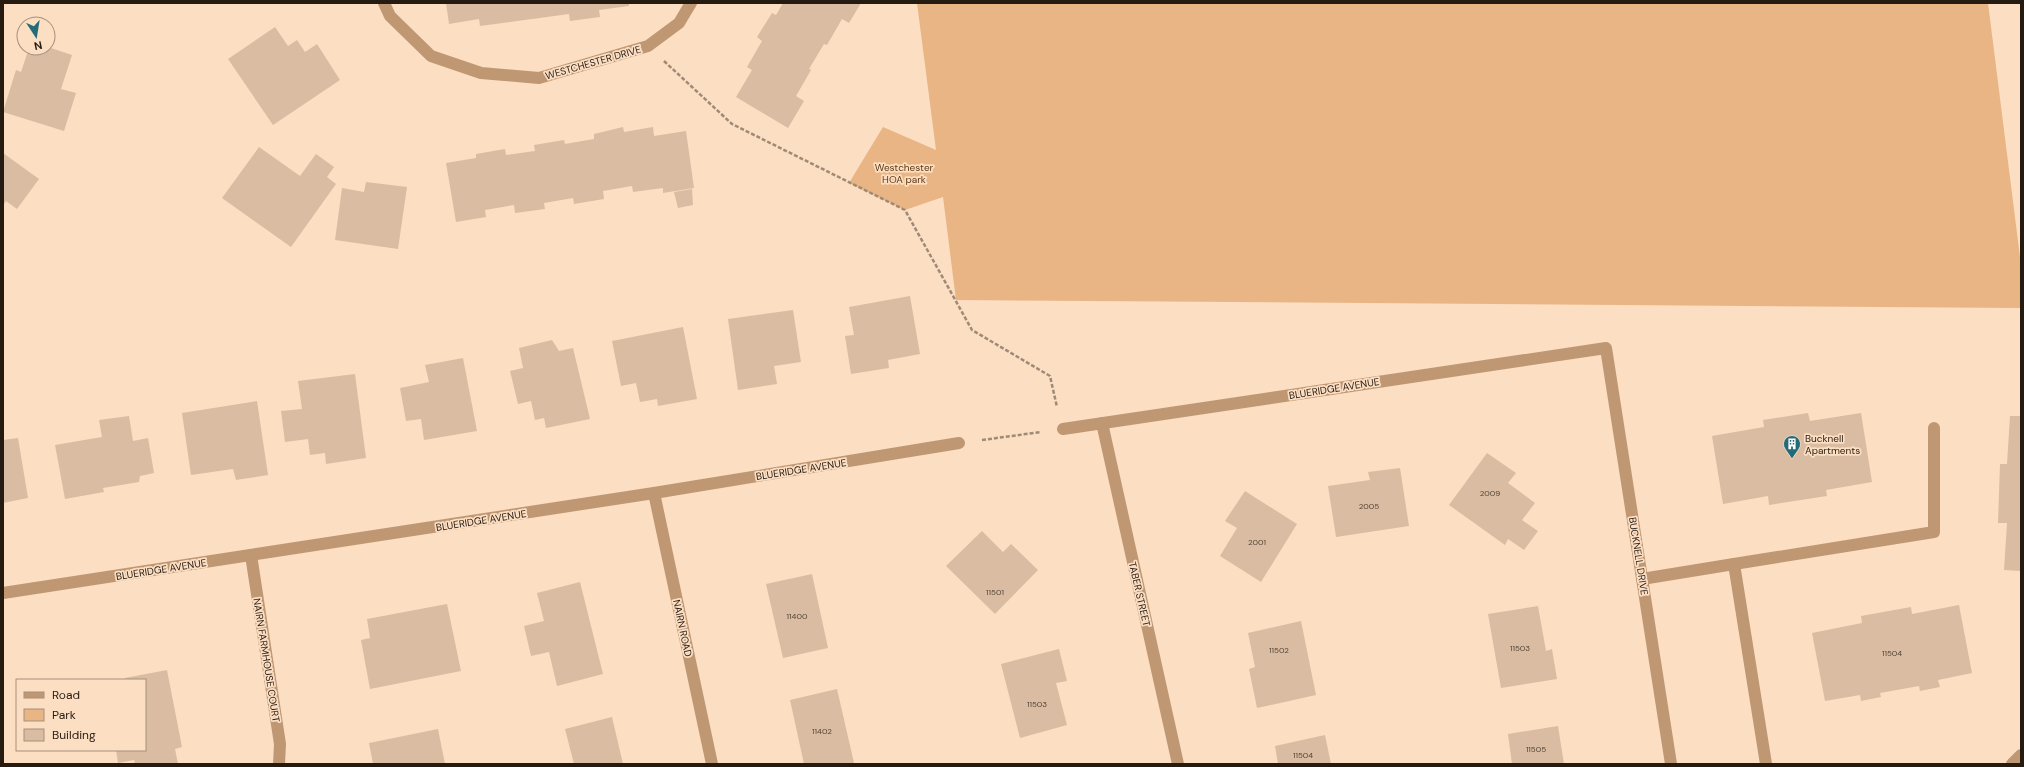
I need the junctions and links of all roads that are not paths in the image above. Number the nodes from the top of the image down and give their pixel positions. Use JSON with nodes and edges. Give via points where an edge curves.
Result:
{"nodes":[{"id":1,"x":384,"y":3,"type":"edge"},
{"id":2,"x":691,"y":3,"type":"edge"},
{"id":3,"x":1606,"y":348,"type":"joint"},
{"id":4,"x":1102,"y":423,"type":"junction"},
{"id":5,"x":1934,"y":428,"type":"dead end"},
{"id":6,"x":1063,"y":429,"type":"road end"},
{"id":7,"x":959,"y":443,"type":"road end"},
{"id":8,"x":654,"y":493,"type":"junction"},
{"id":9,"x":251,"y":555,"type":"junction"},
{"id":10,"x":1734,"y":564,"type":"junction"},
{"id":11,"x":1642,"y":579,"type":"junction"},
{"id":12,"x":3,"y":593,"type":"edge"},
{"id":13,"x":2021,"y":755,"type":"edge"},
{"id":14,"x":279,"y":764,"type":"edge"},
{"id":15,"x":712,"y":764,"type":"edge"},
{"id":16,"x":1178,"y":764,"type":"edge"},
{"id":17,"x":1671,"y":764,"type":"edge"},
{"id":18,"x":1766,"y":764,"type":"edge"},
{"id":19,"x":2012,"y":764,"type":"edge"}],
"edges":[{"from":1,"to":2,"type":"street","name":"WESTCHESTER DRIVE","via":[[390,16],[431,56],[481,73],[539,78],[648,46],[679,23]]},
{"from":3,"to":4,"type":"street","name":"BLUERIDGE AVENUE"},
{"from":3,"to":11,"type":"street","name":"BUCKNELL DRIVE"},
{"from":4,"to":6,"type":"street","name":"BLUERIDGE AVENUE"},
{"from":4,"to":16,"type":"street","name":"TABER STREET"},
{"from":5,"to":10,"type":"street","via":[[1934,532]]},
{"from":7,"to":8,"type":"street","name":"BLUERIDGE AVENUE"},
{"from":8,"to":9,"type":"street","name":"BLUERIDGE AVENUE"},
{"from":8,"to":15,"type":"street","name":"NAIRN ROAD"},
{"from":9,"to":12,"type":"street","name":"BLUERIDGE AVENUE"},
{"from":9,"to":14,"type":"street","name":"NAIRN FARMHOUSE COURT","via":[[280,744]]},
{"from":10,"to":11,"type":"street"},
{"from":10,"to":18,"type":"street"},
{"from":11,"to":17,"type":"street","name":"BUCKNELL DRIVE"},
{"from":13,"to":19,"type":"street"}]}
